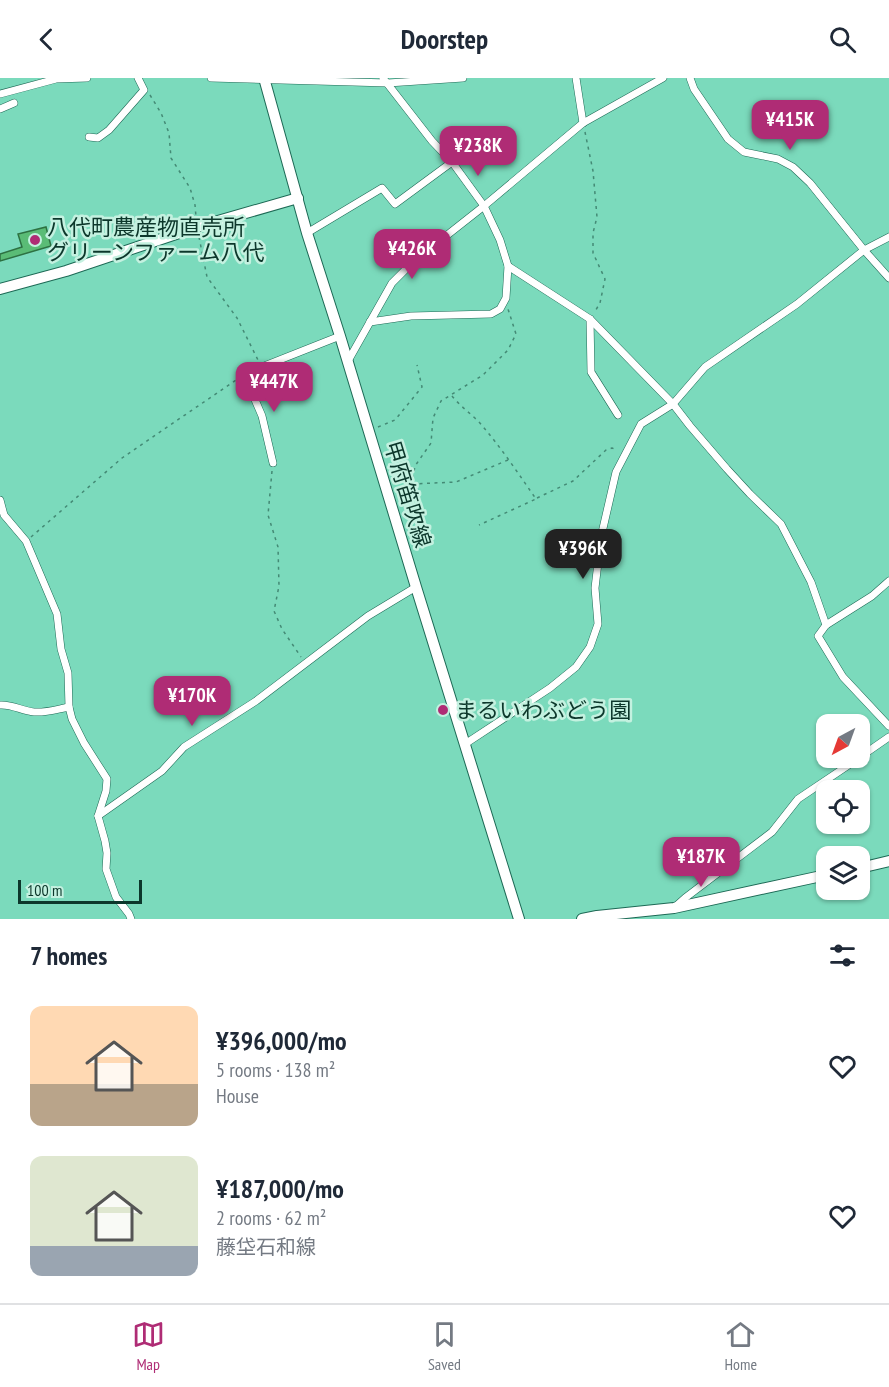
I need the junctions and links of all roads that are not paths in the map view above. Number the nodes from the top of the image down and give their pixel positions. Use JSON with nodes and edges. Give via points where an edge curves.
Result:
{"nodes":[{"id":1,"x":87,"y":78,"type":"edge"},
{"id":2,"x":138,"y":78,"type":"edge"},
{"id":3,"x":211,"y":78,"type":"edge"},
{"id":4,"x":264,"y":78,"type":"edge"},
{"id":5,"x":463,"y":78,"type":"edge"},
{"id":6,"x":576,"y":78,"type":"edge"},
{"id":7,"x":663,"y":78,"type":"edge"},
{"id":8,"x":690,"y":78,"type":"edge"},
{"id":9,"x":385,"y":81,"type":"edge"},
{"id":10,"x":0,"y":94,"type":"edge"},
{"id":11,"x":14,"y":103,"type":"dead end"},
{"id":12,"x":0,"y":109,"type":"edge"},
{"id":13,"x":583,"y":123,"type":"junction"},
{"id":14,"x":88,"y":137,"type":"dead end"},
{"id":15,"x":452,"y":162,"type":"junction"},
{"id":16,"x":298,"y":198,"type":"junction"},
{"id":17,"x":484,"y":206,"type":"junction"},
{"id":18,"x":307,"y":233,"type":"junction"},
{"id":19,"x":889,"y":237,"type":"edge"},
{"id":20,"x":864,"y":250,"type":"junction"},
{"id":21,"x":508,"y":266,"type":"junction"},
{"id":22,"x":889,"y":278,"type":"edge"},
{"id":23,"x":0,"y":289,"type":"edge"},
{"id":24,"x":590,"y":319,"type":"junction"},
{"id":25,"x":370,"y":322,"type":"junction"},
{"id":26,"x":340,"y":336,"type":"junction"},
{"id":27,"x":348,"y":361,"type":"junction"},
{"id":28,"x":673,"y":404,"type":"junction"},
{"id":29,"x":618,"y":415,"type":"dead end"},
{"id":30,"x":273,"y":463,"type":"road end"},
{"id":31,"x":0,"y":500,"type":"edge"},
{"id":32,"x":889,"y":580,"type":"edge"},
{"id":33,"x":416,"y":587,"type":"junction"},
{"id":34,"x":826,"y":625,"type":"junction"},
{"id":35,"x":0,"y":705,"type":"edge"},
{"id":36,"x":69,"y":707,"type":"junction"},
{"id":37,"x":889,"y":726,"type":"edge"},
{"id":38,"x":889,"y":737,"type":"edge"},
{"id":39,"x":465,"y":744,"type":"junction"},
{"id":40,"x":870,"y":750,"type":"edge"},
{"id":41,"x":843,"y":768,"type":"edge"},
{"id":42,"x":98,"y":816,"type":"junction"},
{"id":43,"x":889,"y":861,"type":"edge"},
{"id":44,"x":870,"y":866,"type":"edge"},
{"id":45,"x":816,"y":877,"type":"edge"},
{"id":46,"x":674,"y":908,"type":"junction"},
{"id":47,"x":131,"y":919,"type":"edge"},
{"id":48,"x":519,"y":919,"type":"edge"},
{"id":49,"x":582,"y":919,"type":"edge"}],
"edges":[{"from":1,"to":10,"type":"street","via":[[56,79]]},
{"from":2,"to":14,"type":"street","via":[[144,90],[109,130],[98,138]]},
{"from":3,"to":4,"type":"street"},
{"from":4,"to":9,"type":"street"},
{"from":4,"to":16,"type":"main road","name":"甲府笛吹線"},
{"from":5,"to":9,"type":"street"},
{"from":6,"to":13,"type":"street"},
{"from":7,"to":13,"type":"street"},
{"from":8,"to":20,"type":"street","via":[[728,139],[744,152],[778,159],[794,167]]},
{"from":9,"to":15,"type":"street"},
{"from":11,"to":12,"type":"street"},
{"from":13,"to":17,"type":"street"},
{"from":15,"to":17,"type":"street"},
{"from":15,"to":18,"type":"street","via":[[395,204],[382,188]]},
{"from":16,"to":18,"type":"main road","name":"甲府笛吹線"},
{"from":16,"to":23,"type":"main road"},
{"from":17,"to":21,"type":"street"},
{"from":17,"to":25,"type":"street","via":[[392,283]]},
{"from":18,"to":26,"type":"main road","name":"甲府笛吹線"},
{"from":19,"to":20,"type":"street"},
{"from":20,"to":22,"type":"street"},
{"from":20,"to":28,"type":"street","via":[[797,304],[705,367]]},
{"from":21,"to":24,"type":"street"},
{"from":21,"to":25,"type":"street","via":[[506,298],[500,309],[491,314],[411,316]]},
{"from":24,"to":28,"type":"street"},
{"from":24,"to":29,"type":"street","via":[[591,372]]},
{"from":25,"to":27,"type":"street"},
{"from":26,"to":27,"type":"main road","name":"甲府笛吹線"},
{"from":26,"to":30,"type":"street","via":[[244,374],[262,416]]},
{"from":27,"to":33,"type":"main road","name":"甲府笛吹線"},
{"from":28,"to":34,"type":"street","via":[[727,469],[781,524],[811,582]]},
{"from":28,"to":39,"type":"street","via":[[641,424],[616,472],[601,537],[594,588],[598,624],[590,647],[576,667],[550,688]]},
{"from":31,"to":36,"type":"street","via":[[4,515],[26,541],[57,614],[68,673]]},
{"from":32,"to":34,"type":"street","via":[[872,596]]},
{"from":33,"to":39,"type":"main road","name":"甲府笛吹線"},
{"from":33,"to":42,"type":"street","via":[[368,616],[256,701],[184,747],[162,771]]},
{"from":34,"to":37,"type":"street","via":[[818,636],[843,677]]},
{"from":35,"to":36,"type":"street","via":[[31,712]]},
{"from":36,"to":42,"type":"street","via":[[84,743],[106,779]]},
{"from":38,"to":40,"type":"street"},
{"from":39,"to":48,"type":"main road","name":"甲府笛吹線"},
{"from":41,"to":46,"type":"street","via":[[798,799],[772,832]]},
{"from":42,"to":47,"type":"street","via":[[107,853],[106,869],[116,897]]},
{"from":43,"to":44,"type":"main road"},
{"from":45,"to":46,"type":"main road"},
{"from":46,"to":49,"type":"main road"}]}
